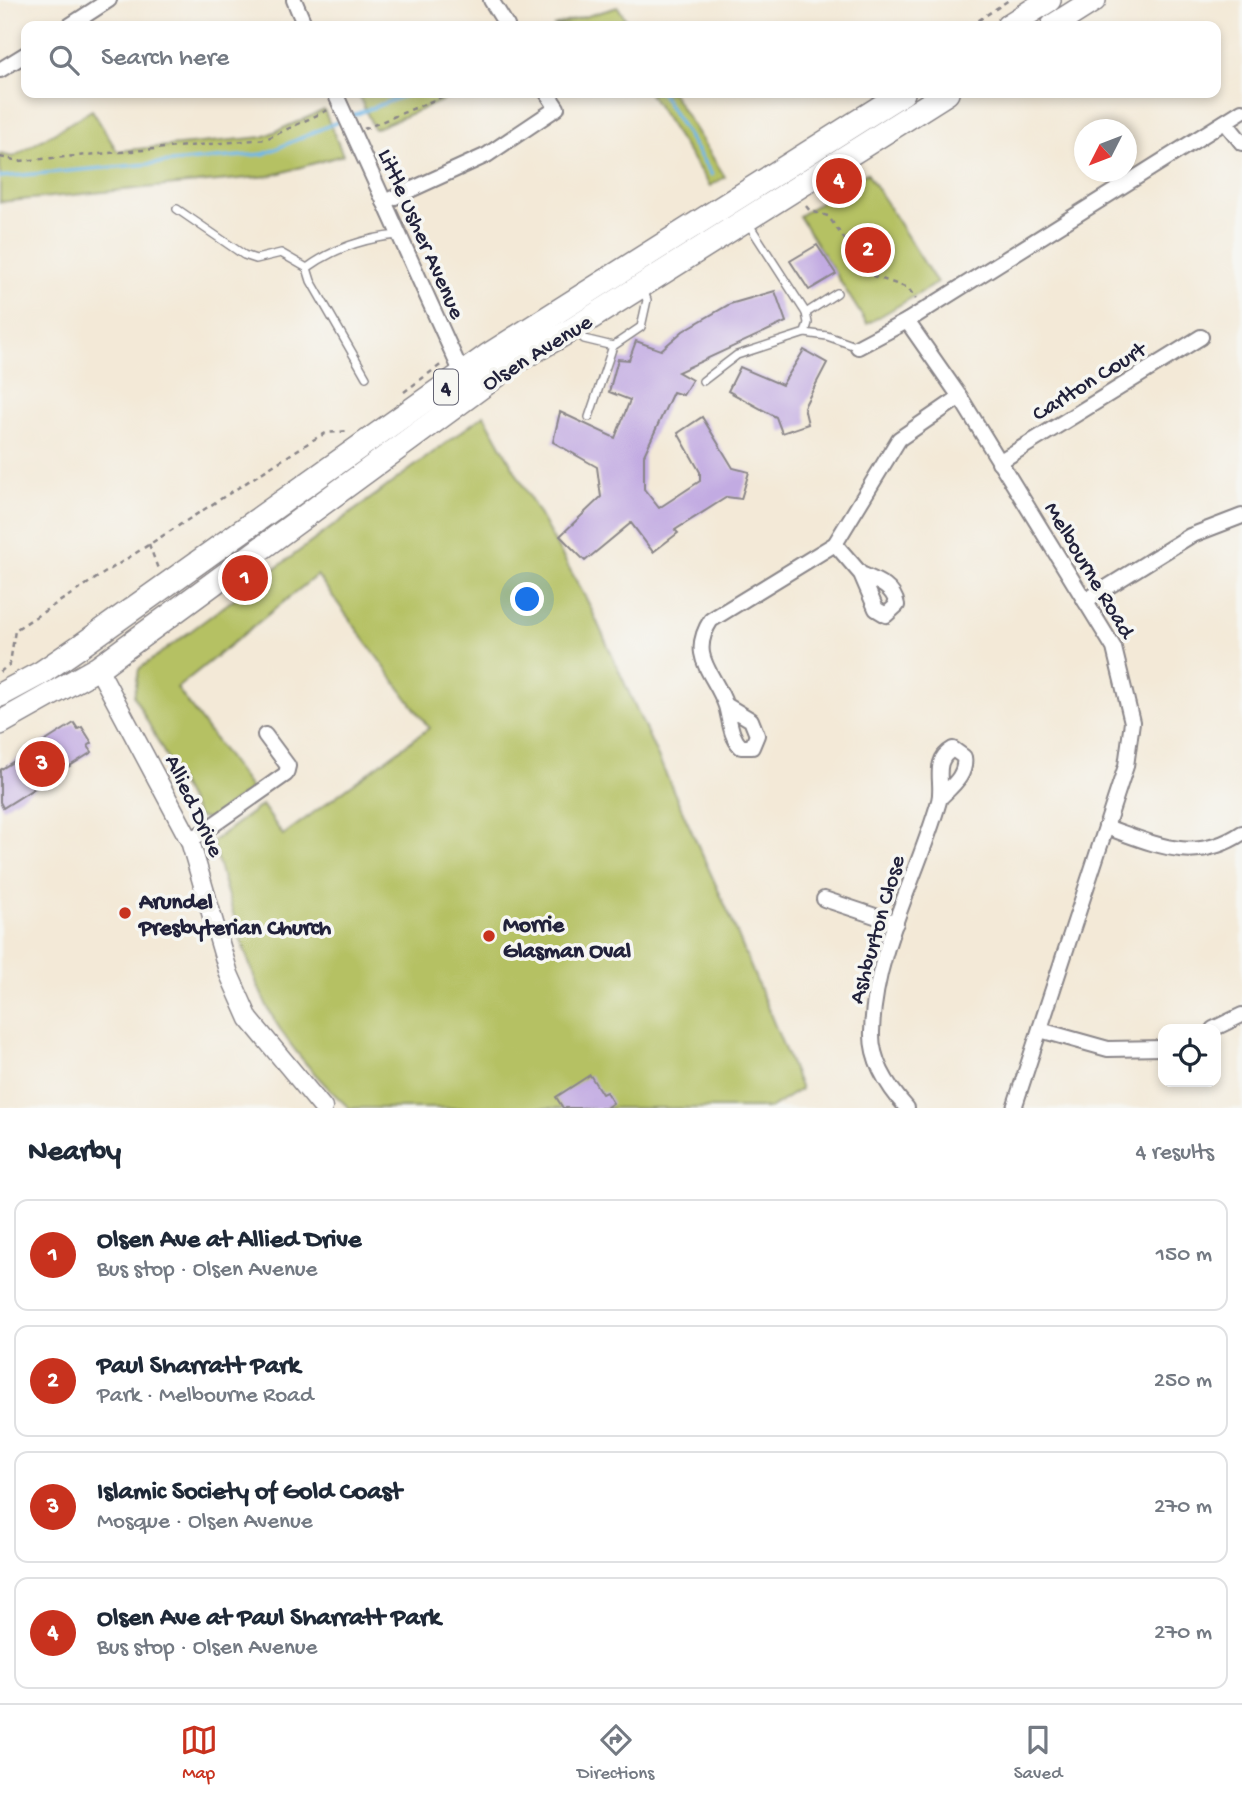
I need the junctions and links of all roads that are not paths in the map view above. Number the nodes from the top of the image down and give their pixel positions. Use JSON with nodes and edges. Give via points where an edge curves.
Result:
{"nodes":[{"id":1,"x":109,"y":0,"type":"edge"},
{"id":2,"x":294,"y":0,"type":"edge"},
{"id":3,"x":491,"y":0,"type":"edge"},
{"id":4,"x":1049,"y":0,"type":"edge"},
{"id":5,"x":1094,"y":0,"type":"edge"},
{"id":6,"x":77,"y":21,"type":"edge"},
{"id":7,"x":304,"y":21,"type":"edge"},
{"id":8,"x":504,"y":21,"type":"edge"},
{"id":9,"x":1016,"y":21,"type":"edge"},
{"id":10,"x":1060,"y":21,"type":"edge"},
{"id":11,"x":21,"y":57,"type":"edge"},
{"id":12,"x":0,"y":71,"type":"edge"},
{"id":13,"x":550,"y":98,"type":"edge"},
{"id":14,"x":895,"y":98,"type":"edge"},
{"id":15,"x":939,"y":98,"type":"edge"},
{"id":16,"x":338,"y":99,"type":"edge"},
{"id":17,"x":1242,"y":111,"type":"edge"},
{"id":18,"x":1224,"y":122,"type":"junction"},
{"id":19,"x":1242,"y":143,"type":"edge"},
{"id":20,"x":384,"y":202,"type":"junction"},
{"id":21,"x":177,"y":209,"type":"dead end"},
{"id":22,"x":746,"y":220,"type":"junction"},
{"id":23,"x":399,"y":234,"type":"junction"},
{"id":24,"x":307,"y":268,"type":"junction"},
{"id":25,"x":642,"y":285,"type":"junction"},
{"id":26,"x":837,"y":293,"type":"dead end"},
{"id":27,"x":806,"y":313,"type":"junction"},
{"id":28,"x":907,"y":321,"type":"junction"},
{"id":29,"x":573,"y":328,"type":"junction"},
{"id":30,"x":805,"y":333,"type":"junction"},
{"id":31,"x":1201,"y":337,"type":"dead end"},
{"id":32,"x":613,"y":346,"type":"junction"},
{"id":33,"x":858,"y":347,"type":"joint"},
{"id":34,"x":462,"y":374,"type":"junction"},
{"id":35,"x":366,"y":377,"type":"dead end"},
{"id":36,"x":703,"y":381,"type":"dead end"},
{"id":37,"x":960,"y":397,"type":"junction"},
{"id":38,"x":589,"y":416,"type":"dead end"},
{"id":39,"x":999,"y":462,"type":"junction"},
{"id":40,"x":1242,"y":516,"type":"edge"},
{"id":41,"x":835,"y":544,"type":"junction"},
{"id":42,"x":861,"y":574,"type":"dead end"},
{"id":43,"x":1084,"y":601,"type":"junction"},
{"id":44,"x":98,"y":667,"type":"junction"},
{"id":45,"x":0,"y":695,"type":"edge"},
{"id":46,"x":726,"y":705,"type":"dead end"},
{"id":47,"x":0,"y":723,"type":"edge"},
{"id":48,"x":265,"y":735,"type":"dead end"},
{"id":49,"x":940,"y":798,"type":"dead end"},
{"id":50,"x":1107,"y":827,"type":"junction"},
{"id":51,"x":1242,"y":833,"type":"edge"},
{"id":52,"x":190,"y":841,"type":"junction"},
{"id":53,"x":824,"y":899,"type":"dead end"},
{"id":54,"x":896,"y":923,"type":"junction"},
{"id":55,"x":1242,"y":1015,"type":"edge"},
{"id":56,"x":1221,"y":1025,"type":"edge"},
{"id":57,"x":1040,"y":1030,"type":"junction"},
{"id":58,"x":1158,"y":1048,"type":"edge"},
{"id":59,"x":323,"y":1108,"type":"edge"},
{"id":60,"x":908,"y":1108,"type":"edge"},
{"id":61,"x":1014,"y":1108,"type":"edge"}],
"edges":[{"from":1,"to":6,"type":"street"},
{"from":2,"to":7,"type":"street"},
{"from":3,"to":8,"type":"street"},
{"from":4,"to":9,"type":"main road"},
{"from":5,"to":10,"type":"main road"},
{"from":11,"to":12,"type":"street"},
{"from":13,"to":20,"type":"street","via":[[557,108],[487,155]]},
{"from":14,"to":34,"type":"main road","name":"Olsen Avenue","number":"4"},
{"from":15,"to":22,"type":"main road","name":"Olsen Avenue","number":"4"},
{"from":16,"to":20,"type":"street","name":"Little Usher Avenue"},
{"from":17,"to":18,"type":"street"},
{"from":18,"to":19,"type":"street"},
{"from":18,"to":28,"type":"street"},
{"from":20,"to":23,"type":"street","name":"Little Usher Avenue"},
{"from":21,"to":24,"type":"lane","via":[[244,255],[256,259],[281,253]]},
{"from":22,"to":25,"type":"main road","name":"Olsen Avenue","number":"4"},
{"from":22,"to":27,"type":"lane"},
{"from":23,"to":24,"type":"lane","via":[[373,237]]},
{"from":23,"to":34,"type":"street","name":"Little Usher Avenue"},
{"from":24,"to":35,"type":"lane"},
{"from":25,"to":29,"type":"main road","name":"Olsen Avenue","number":"4"},
{"from":25,"to":32,"type":"lane","via":[[647,300],[640,327]]},
{"from":26,"to":27,"type":"lane"},
{"from":27,"to":30,"type":"lane"},
{"from":28,"to":33,"type":"street"},
{"from":28,"to":37,"type":"street","name":"Melbourne Road"},
{"from":29,"to":32,"type":"lane","via":[[584,339]]},
{"from":29,"to":34,"type":"main road","name":"Olsen Avenue","number":"4"},
{"from":30,"to":33,"type":"lane"},
{"from":30,"to":36,"type":"lane","via":[[737,355]]},
{"from":31,"to":39,"type":"street","name":"Carlton Court"},
{"from":32,"to":38,"type":"lane"},
{"from":34,"to":44,"type":"main road","name":"Olsen Avenue","number":"4"},
{"from":34,"to":45,"type":"main road","name":"Olsen Avenue","number":"4","via":[[82,645]]},
{"from":37,"to":39,"type":"street","name":"Melbourne Road"},
{"from":37,"to":41,"type":"street","via":[[899,439]]},
{"from":39,"to":43,"type":"street","name":"Melbourne Road"},
{"from":40,"to":43,"type":"street","via":[[1190,536]]},
{"from":41,"to":42,"type":"street"},
{"from":41,"to":46,"type":"street","via":[[711,620],[701,641],[704,663]]},
{"from":43,"to":50,"type":"street","name":"Melbourne Road","via":[[1114,648],[1132,722],[1126,766]]},
{"from":44,"to":47,"type":"main road","name":"Olsen Avenue","number":"4"},
{"from":44,"to":52,"type":"street","name":"Allied Drive"},
{"from":48,"to":52,"type":"street","via":[[288,766],[286,774]]},
{"from":49,"to":54,"type":"street","name":"Ashburton Close"},
{"from":50,"to":51,"type":"street","via":[[1174,851],[1212,847]]},
{"from":50,"to":57,"type":"street","name":"Melbourne Road"},
{"from":52,"to":59,"type":"street","name":"Allied Drive","via":[[229,974],[248,1019]]},
{"from":53,"to":54,"type":"street"},
{"from":54,"to":60,"type":"street","name":"Ashburton Close","via":[[876,994],[872,1035],[880,1071]]},
{"from":55,"to":56,"type":"street"},
{"from":57,"to":58,"type":"street","via":[[1108,1049]]},
{"from":57,"to":61,"type":"street","name":"Melbourne Road"}]}
